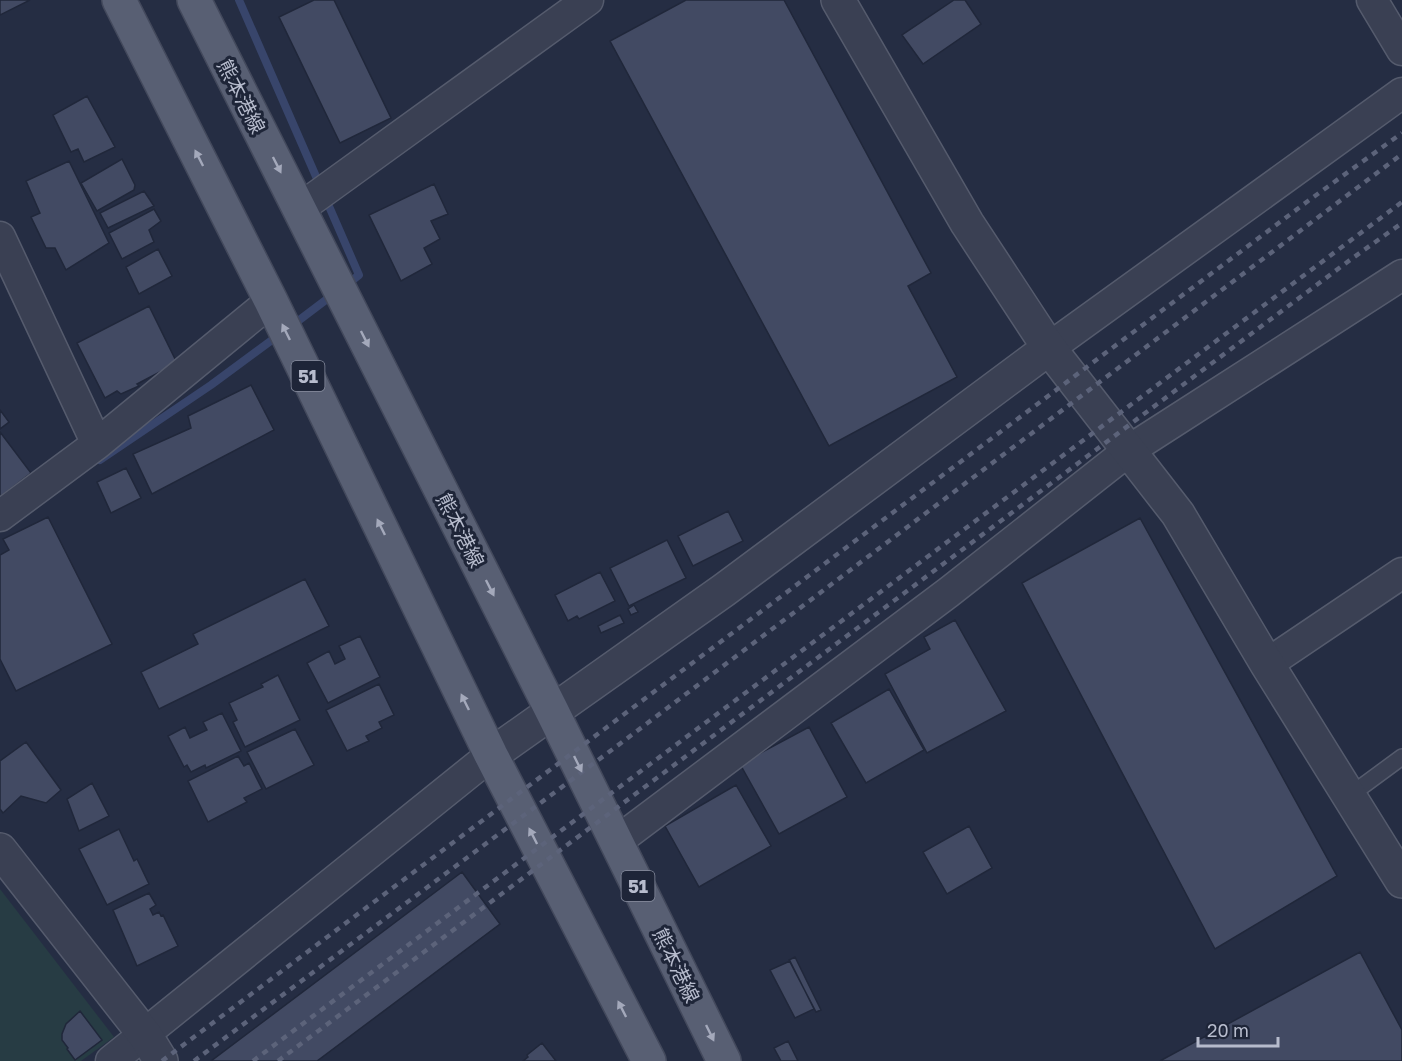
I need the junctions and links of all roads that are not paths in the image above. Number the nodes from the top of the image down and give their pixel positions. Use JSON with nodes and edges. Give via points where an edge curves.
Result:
{"nodes":[{"id":1,"x":119,"y":0,"type":"edge"},
{"id":2,"x":194,"y":0,"type":"edge"},
{"id":3,"x":588,"y":0,"type":"edge"},
{"id":4,"x":838,"y":0,"type":"edge"},
{"id":5,"x":1372,"y":0,"type":"edge"},
{"id":6,"x":1402,"y":50,"type":"edge"},
{"id":7,"x":1402,"y":93,"type":"edge"},
{"id":8,"x":299,"y":209,"type":"junction"},
{"id":9,"x":0,"y":237,"type":"edge"},
{"id":10,"x":1402,"y":275,"type":"edge"},
{"id":11,"x":271,"y":301,"type":"junction"},
{"id":12,"x":1049,"y":348,"type":"junction"},
{"id":13,"x":97,"y":444,"type":"junction"},
{"id":14,"x":1128,"y":451,"type":"junction"},
{"id":15,"x":0,"y":516,"type":"edge"},
{"id":16,"x":1402,"y":573,"type":"edge"},
{"id":17,"x":1267,"y":664,"type":"junction"},
{"id":18,"x":552,"y":711,"type":"junction"},
{"id":19,"x":491,"y":755,"type":"junction"},
{"id":20,"x":1402,"y":757,"type":"edge"},
{"id":21,"x":1349,"y":796,"type":"junction"},
{"id":22,"x":616,"y":842,"type":"junction"},
{"id":23,"x":0,"y":850,"type":"edge"},
{"id":24,"x":1402,"y":881,"type":"edge"},
{"id":25,"x":153,"y":1048,"type":"edge"},
{"id":26,"x":111,"y":1061,"type":"edge"},
{"id":27,"x":649,"y":1061,"type":"edge"},
{"id":28,"x":724,"y":1061,"type":"edge"}],
"edges":[{"from":11,"to":1,"type":"main road","number":"51","one_way":true},
{"from":2,"to":8,"type":"main road","name":"熊本港線","number":"51","one_way":true},
{"from":3,"to":8,"type":"street"},
{"from":4,"to":12,"type":"street","via":[[967,224]]},
{"from":5,"to":6,"type":"street"},
{"from":7,"to":12,"type":"street"},
{"from":8,"to":18,"type":"main road","name":"熊本港線","number":"51","one_way":true},
{"from":9,"to":13,"type":"street"},
{"from":10,"to":14,"type":"street"},
{"from":11,"to":13,"type":"street"},
{"from":19,"to":11,"type":"main road","number":"51","one_way":true},
{"from":12,"to":14,"type":"street"},
{"from":12,"to":18,"type":"street","via":[[724,590]]},
{"from":13,"to":15,"type":"street"},
{"from":14,"to":17,"type":"street","via":[[1178,514]]},
{"from":14,"to":22,"type":"street","via":[[949,592]]},
{"from":16,"to":17,"type":"street"},
{"from":17,"to":21,"type":"street"},
{"from":18,"to":19,"type":"street"},
{"from":18,"to":22,"type":"main road","name":"熊本港線","number":"51","one_way":true},
{"from":19,"to":25,"type":"street"},
{"from":27,"to":19,"type":"main road","number":"51","one_way":true},
{"from":20,"to":21,"type":"lane"},
{"from":21,"to":24,"type":"street"},
{"from":22,"to":28,"type":"main road","name":"熊本港線","number":"51","one_way":true},
{"from":23,"to":25,"type":"street"},
{"from":25,"to":26,"type":"street"}]}
